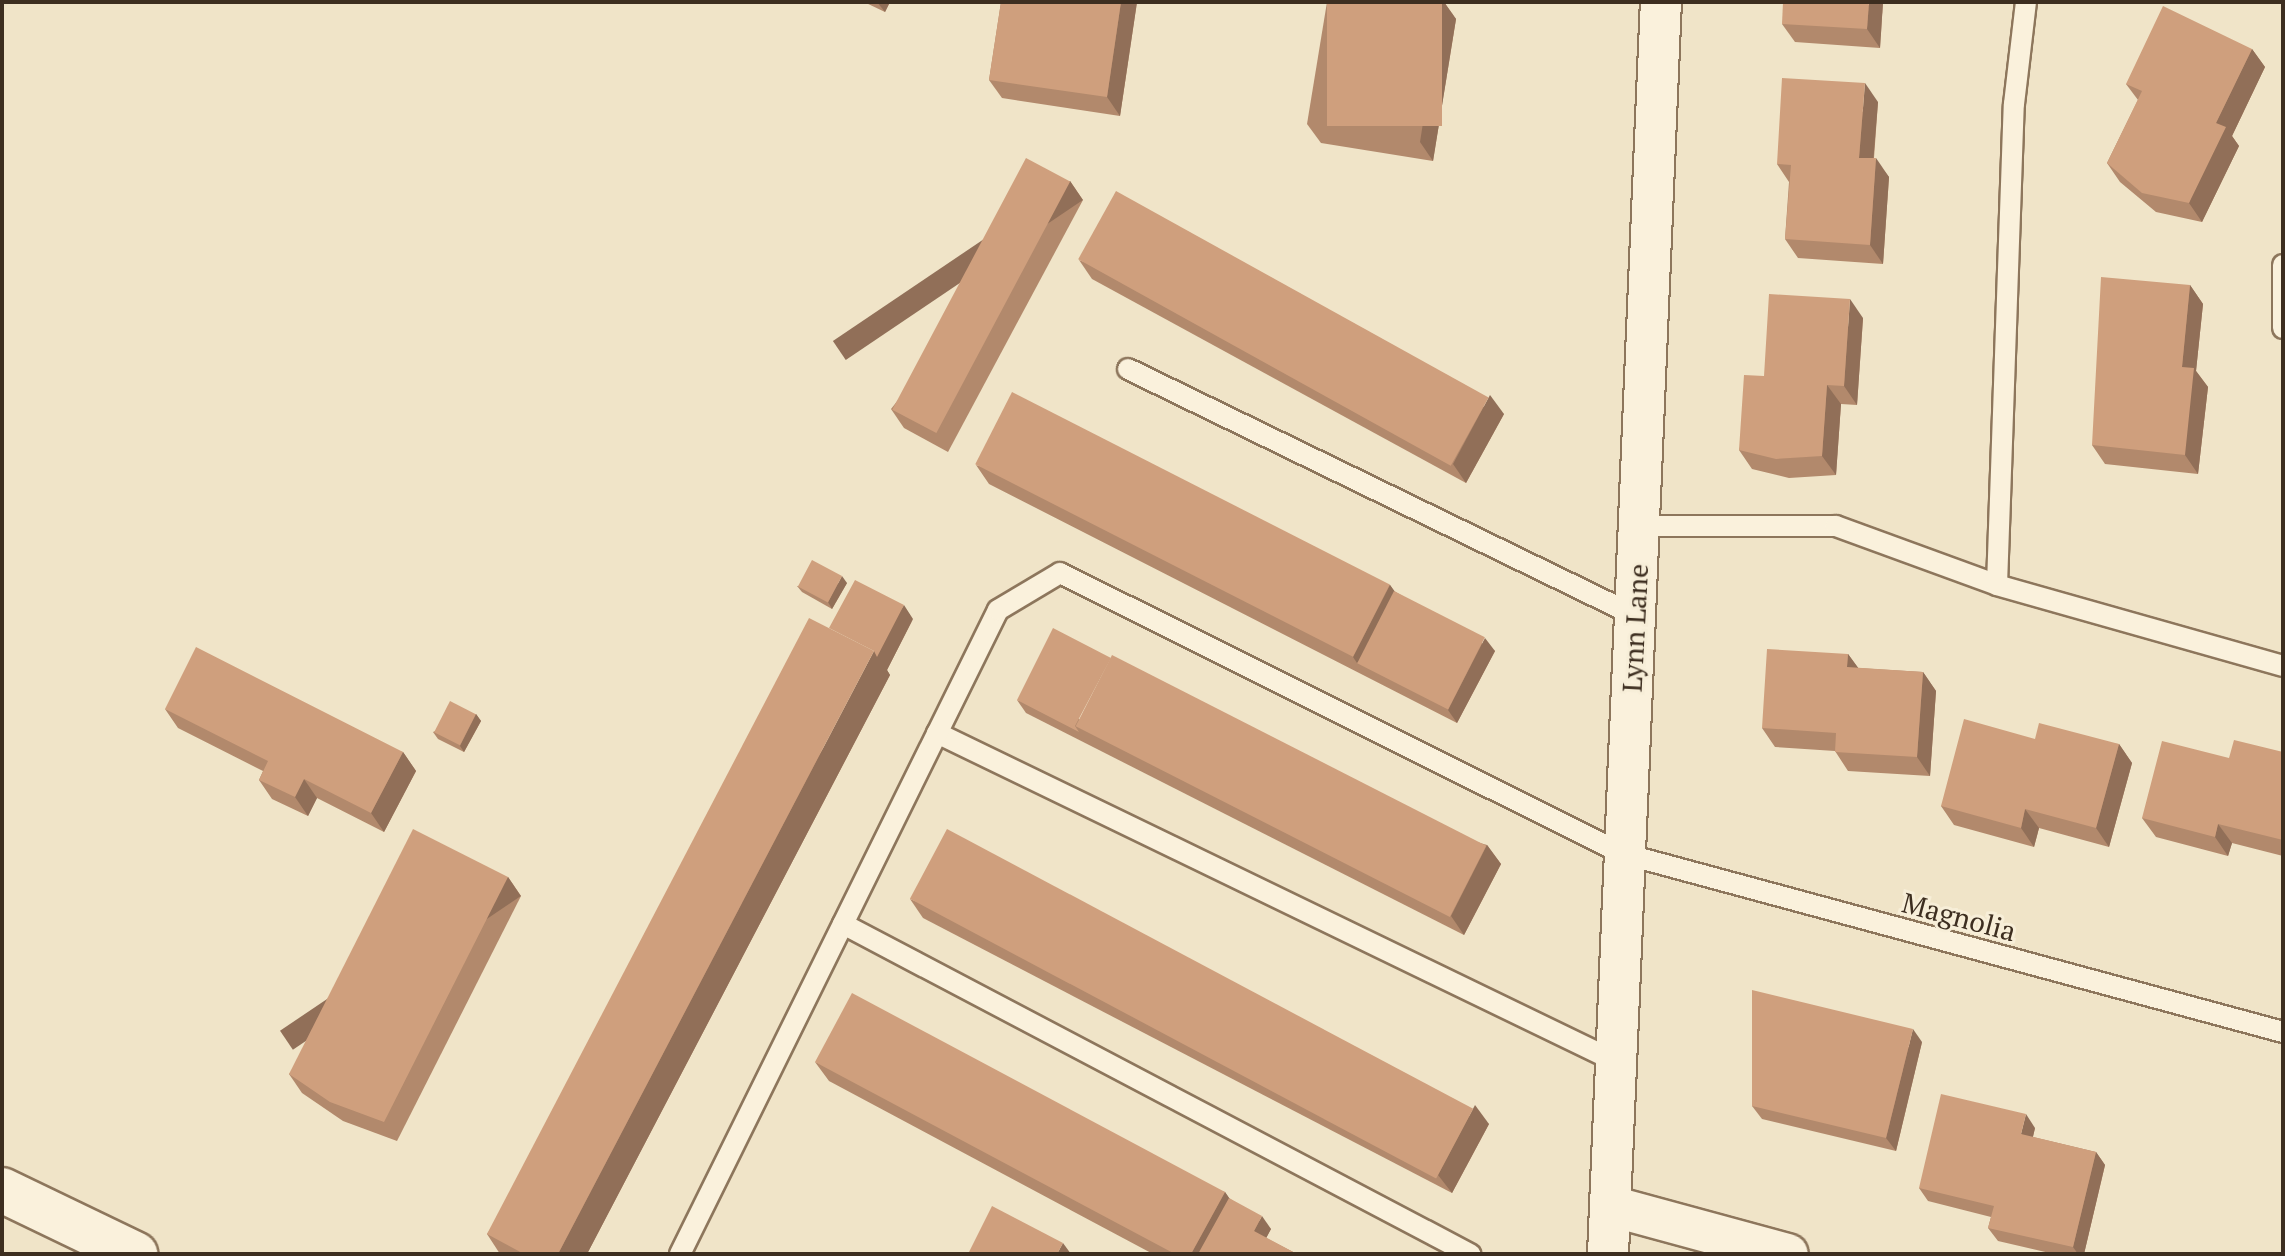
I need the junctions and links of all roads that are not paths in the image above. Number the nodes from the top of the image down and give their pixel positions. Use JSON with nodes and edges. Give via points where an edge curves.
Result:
{"nodes":[{"id":1,"x":1661,"y":2,"type":"edge"},
{"id":2,"x":2026,"y":2,"type":"edge"},
{"id":3,"x":2283,"y":265,"type":"edge"},
{"id":4,"x":2283,"y":328,"type":"edge"},
{"id":5,"x":1128,"y":369,"type":"dead end"},
{"id":6,"x":1640,"y":526,"type":"junction"},
{"id":7,"x":1997,"y":585,"type":"junction"},
{"id":8,"x":1636,"y":616,"type":"junction"},
{"id":9,"x":2283,"y":666,"type":"edge"},
{"id":10,"x":937,"y":733,"type":"junction"},
{"id":11,"x":1621,"y":853,"type":"junction"},
{"id":12,"x":843,"y":924,"type":"junction"},
{"id":13,"x":2283,"y":1032,"type":"edge"},
{"id":14,"x":1615,"y":1061,"type":"junction"},
{"id":15,"x":2,"y":1190,"type":"edge"},
{"id":16,"x":1611,"y":1206,"type":"junction"},
{"id":17,"x":135,"y":1254,"type":"edge"},
{"id":18,"x":680,"y":1254,"type":"edge"},
{"id":19,"x":1470,"y":1254,"type":"edge"},
{"id":20,"x":1608,"y":1254,"type":"edge"},
{"id":21,"x":1788,"y":1254,"type":"edge"}],
"edges":[{"from":1,"to":6,"type":"street","name":"Lynn Lane"},
{"from":2,"to":7,"type":"lane","via":[[2014,104]]},
{"from":3,"to":4,"type":"lane"},
{"from":5,"to":8,"type":"lane"},
{"from":6,"to":7,"type":"lane","via":[[1836,526]]},
{"from":6,"to":8,"type":"street","name":"Lynn Lane"},
{"from":7,"to":9,"type":"lane"},
{"from":8,"to":11,"type":"street","name":"Lynn Lane"},
{"from":10,"to":11,"type":"lane","name":"Magnolia","via":[[998,610],[1060,573]]},
{"from":10,"to":12,"type":"lane"},
{"from":10,"to":14,"type":"lane"},
{"from":11,"to":13,"type":"lane","name":"Magnolia"},
{"from":11,"to":14,"type":"street","name":"Lynn Lane"},
{"from":12,"to":18,"type":"lane"},
{"from":12,"to":19,"type":"lane"},
{"from":14,"to":16,"type":"street","name":"Lynn Lane"},
{"from":15,"to":17,"type":"main road"},
{"from":16,"to":20,"type":"street","name":"Lynn Lane"},
{"from":16,"to":21,"type":"street"}]}
